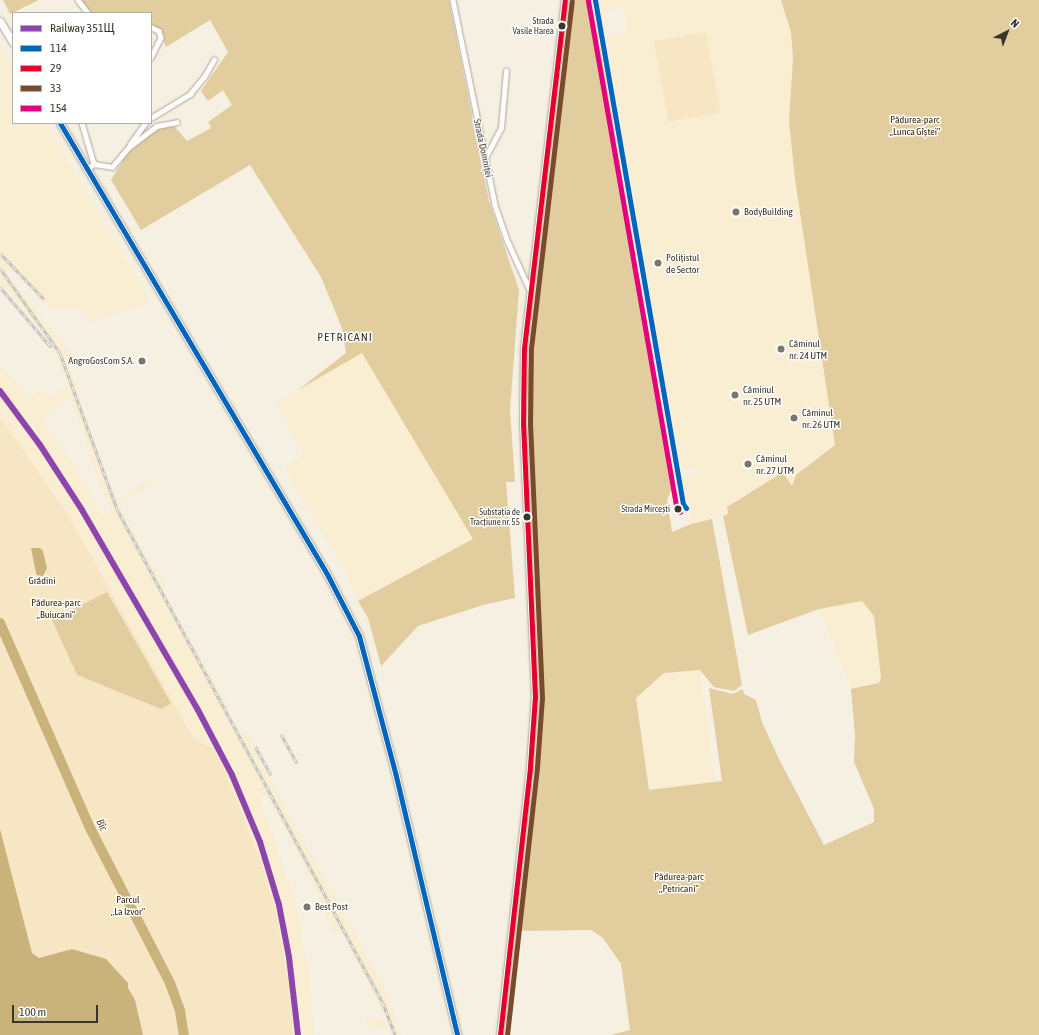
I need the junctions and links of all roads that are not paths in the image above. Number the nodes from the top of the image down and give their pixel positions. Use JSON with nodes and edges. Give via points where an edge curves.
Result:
{"nodes":[{"id":1,"x":78,"y":0,"type":"edge"},
{"id":2,"x":453,"y":0,"type":"edge"},
{"id":3,"x":565,"y":0,"type":"edge"},
{"id":4,"x":87,"y":12,"type":"edge"},
{"id":5,"x":0,"y":21,"type":"edge"},
{"id":6,"x":152,"y":28,"type":"edge"},
{"id":7,"x":12,"y":41,"type":"edge"},
{"id":8,"x":152,"y":56,"type":"edge"},
{"id":9,"x":214,"y":60,"type":"dead end"},
{"id":10,"x":506,"y":71,"type":"dead end"},
{"id":11,"x":152,"y":117,"type":"edge"},
{"id":12,"x":177,"y":122,"type":"dead end"},
{"id":13,"x":61,"y":124,"type":"edge"},
{"id":14,"x":82,"y":124,"type":"edge"},
{"id":15,"x":144,"y":124,"type":"edge"},
{"id":16,"x":128,"y":148,"type":"junction"},
{"id":17,"x":485,"y":158,"type":"junction"},
{"id":18,"x":94,"y":164,"type":"junction"},
{"id":19,"x":87,"y":169,"type":"junction"},
{"id":20,"x":530,"y":290,"type":"junction"},
{"id":21,"x":457,"y":1035,"type":"edge"},
{"id":22,"x":500,"y":1035,"type":"edge"}],
"edges":[{"from":1,"to":4,"type":"street"},
{"from":2,"to":17,"type":"street","name":"Strada Domniței"},
{"from":3,"to":20,"type":"main road"},
{"from":5,"to":7,"type":"main road"},
{"from":6,"to":8,"type":"street","via":[[159,31],[161,38]]},
{"from":9,"to":11,"type":"street","via":[[190,94]]},
{"from":10,"to":17,"type":"street","via":[[501,128]]},
{"from":12,"to":16,"type":"street","via":[[157,126]]},
{"from":13,"to":19,"type":"main road"},
{"from":14,"to":18,"type":"street"},
{"from":15,"to":16,"type":"street"},
{"from":16,"to":18,"type":"street","via":[[112,167]]},
{"from":17,"to":20,"type":"street","name":"Strada Domniței","via":[[495,205],[508,242]]},
{"from":18,"to":19,"type":"street"},
{"from":19,"to":21,"type":"main road","via":[[327,574],[359,636],[396,776]]},
{"from":20,"to":22,"type":"main road","via":[[523,368],[523,425],[534,696],[530,766]]}]}
